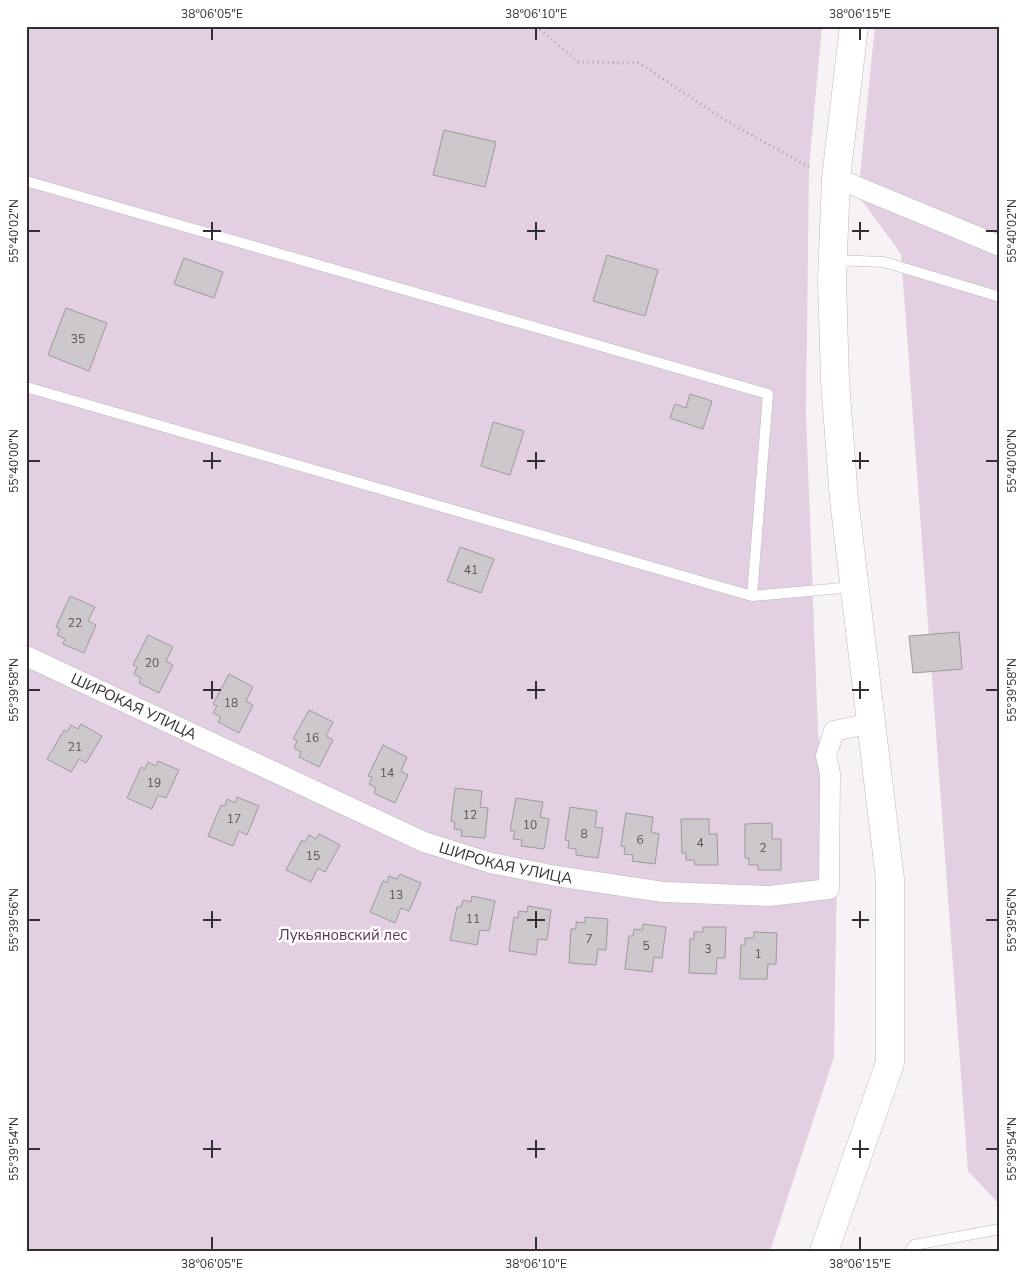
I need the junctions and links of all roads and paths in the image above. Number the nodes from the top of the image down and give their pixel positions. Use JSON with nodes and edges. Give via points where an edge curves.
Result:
{"nodes":[{"id":1,"x":536,"y":26,"type":"edge"},
{"id":2,"x":854,"y":26,"type":"edge"},
{"id":3,"x":809,"y":167,"type":"dead end"},
{"id":4,"x":836,"y":178,"type":"junction"},
{"id":5,"x":26,"y":181,"type":"edge"},
{"id":6,"x":1000,"y":246,"type":"edge"},
{"id":7,"x":833,"y":260,"type":"junction"},
{"id":8,"x":1000,"y":297,"type":"edge"},
{"id":9,"x":26,"y":387,"type":"edge"},
{"id":10,"x":854,"y":586,"type":"junction"},
{"id":11,"x":752,"y":596,"type":"junction"},
{"id":12,"x":26,"y":656,"type":"edge"},
{"id":13,"x":871,"y":723,"type":"junction"},
{"id":14,"x":1000,"y":1229,"type":"edge"},
{"id":15,"x":824,"y":1251,"type":"edge"},
{"id":16,"x":910,"y":1251,"type":"edge"}],
"edges":[{"from":1,"to":3,"type":"path","via":[[578,62],[639,63],[728,122]]},
{"from":2,"to":4,"type":"main road"},
{"from":4,"to":6,"type":"street"},
{"from":4,"to":7,"type":"main road"},
{"from":5,"to":11,"type":"lane","via":[[768,394]]},
{"from":7,"to":8,"type":"lane","via":[[884,262]]},
{"from":7,"to":10,"type":"main road","via":[[835,381]]},
{"from":9,"to":11,"type":"lane"},
{"from":10,"to":11,"type":"lane"},
{"from":10,"to":13,"type":"main road"},
{"from":12,"to":13,"type":"street","name":"ШИРОКАЯ УЛИЦА","via":[[424,842],[491,863],[663,892],[769,896],[829,889],[830,773],[826,756],[834,731]]},
{"from":13,"to":15,"type":"main road","via":[[890,879],[890,1063]]},
{"from":14,"to":16,"type":"lane","via":[[914,1245]]}]}
